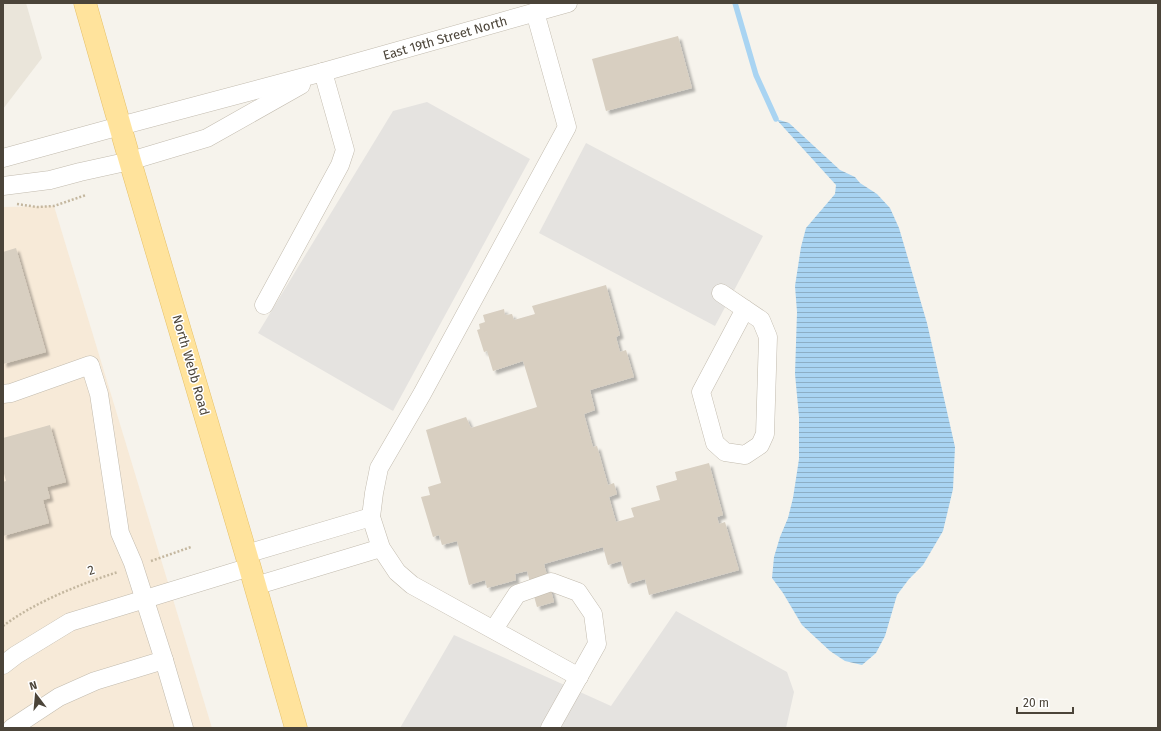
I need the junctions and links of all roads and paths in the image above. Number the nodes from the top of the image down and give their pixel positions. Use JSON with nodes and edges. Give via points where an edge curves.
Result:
{"nodes":[{"id":1,"x":85,"y":3,"type":"edge"},
{"id":2,"x":568,"y":3,"type":"edge"},
{"id":3,"x":535,"y":12,"type":"junction"},
{"id":4,"x":323,"y":72,"type":"junction"},
{"id":5,"x":120,"y":126,"type":"junction"},
{"id":6,"x":3,"y":158,"type":"edge"},
{"id":7,"x":130,"y":161,"type":"junction"},
{"id":8,"x":3,"y":186,"type":"edge"},
{"id":9,"x":86,"y":195,"type":"dead end"},
{"id":10,"x":15,"y":203,"type":"dead end"},
{"id":11,"x":721,"y":293,"type":"dead end"},
{"id":12,"x":264,"y":305,"type":"dead end"},
{"id":13,"x":745,"y":309,"type":"junction"},
{"id":14,"x":3,"y":394,"type":"edge"},
{"id":15,"x":371,"y":517,"type":"junction"},
{"id":16,"x":191,"y":547,"type":"dead end"},
{"id":17,"x":381,"y":548,"type":"junction"},
{"id":18,"x":134,"y":566,"type":"junction"},
{"id":19,"x":250,"y":569,"type":"junction"},
{"id":20,"x":144,"y":599,"type":"junction"},
{"id":21,"x":3,"y":626,"type":"edge"},
{"id":22,"x":494,"y":630,"type":"junction"},
{"id":23,"x":164,"y":660,"type":"junction"},
{"id":24,"x":3,"y":665,"type":"edge"},
{"id":25,"x":579,"y":677,"type":"junction"},
{"id":26,"x":12,"y":728,"type":"edge"},
{"id":27,"x":184,"y":728,"type":"edge"},
{"id":28,"x":296,"y":728,"type":"edge"},
{"id":29,"x":550,"y":728,"type":"edge"}],
"edges":[{"from":1,"to":5,"type":"main road","name":"North Webb Road"},
{"from":2,"to":3,"type":"street","name":"East 19th Street North"},
{"from":3,"to":4,"type":"street","name":"East 19th Street North"},
{"from":3,"to":15,"type":"street","via":[[567,127],[379,468]]},
{"from":4,"to":5,"type":"street","name":"East 19th Street North"},
{"from":4,"to":7,"type":"street","name":"East 19th Street North","via":[[207,138]]},
{"from":4,"to":12,"type":"street","via":[[345,150],[340,165]]},
{"from":5,"to":6,"type":"street","name":"East 19th Street North"},
{"from":5,"to":7,"type":"main road","name":"North Webb Road"},
{"from":7,"to":8,"type":"street","name":"East 19th Street North","via":[[50,180]]},
{"from":7,"to":19,"type":"main road","name":"North Webb Road"},
{"from":9,"to":10,"type":"path","via":[[54,206],[37,207]]},
{"from":11,"to":13,"type":"street"},
{"from":13,"to":13,"type":"street","via":[[761,320],[768,337],[765,434],[760,444],[745,455],[725,452],[715,443],[701,392]]},
{"from":14,"to":18,"type":"street","via":[[90,365],[99,394],[120,533]]},
{"from":15,"to":17,"type":"street"},
{"from":15,"to":19,"type":"street"},
{"from":16,"to":18,"type":"path","name":"2"},
{"from":17,"to":19,"type":"street"},
{"from":17,"to":22,"type":"street","via":[[397,572],[412,585]]},
{"from":18,"to":20,"type":"street"},
{"from":18,"to":21,"type":"path","name":"2","via":[[87,582],[18,615]]},
{"from":19,"to":20,"type":"street"},
{"from":19,"to":28,"type":"main road","name":"North Webb Road"},
{"from":20,"to":23,"type":"street"},
{"from":20,"to":24,"type":"street","via":[[70,622]]},
{"from":22,"to":25,"type":"street"},
{"from":22,"to":25,"type":"street","via":[[517,594],[552,582],[578,592],[593,614],[597,644]]},
{"from":23,"to":26,"type":"street","via":[[95,681],[59,697]]},
{"from":23,"to":27,"type":"street"},
{"from":25,"to":29,"type":"street"}]}
